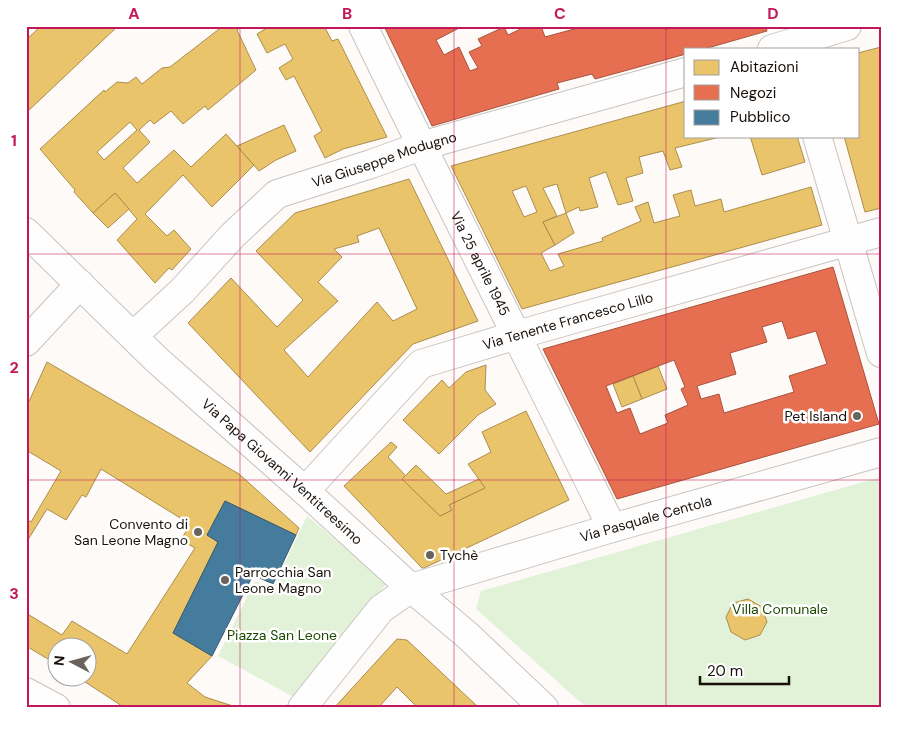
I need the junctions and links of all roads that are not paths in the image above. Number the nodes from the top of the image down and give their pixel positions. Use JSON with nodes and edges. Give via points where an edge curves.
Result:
{"nodes":[{"id":1,"x":363,"y":26,"type":"edge"},
{"id":2,"x":847,"y":26,"type":"edge"},
{"id":3,"x":785,"y":42,"type":"edge"},
{"id":4,"x":684,"y":73,"type":"edge"},
{"id":5,"x":818,"y":138,"type":"edge"},
{"id":6,"x":420,"y":146,"type":"junction"},
{"id":7,"x":26,"y":232,"type":"edge"},
{"id":8,"x":881,"y":232,"type":"edge"},
{"id":9,"x":847,"y":242,"type":"junction"},
{"id":10,"x":80,"y":284,"type":"junction"},
{"id":11,"x":517,"y":335,"type":"junction"},
{"id":12,"x":133,"y":336,"type":"junction"},
{"id":13,"x":26,"y":342,"type":"edge"},
{"id":14,"x":881,"y":353,"type":"edge"},
{"id":15,"x":881,"y":452,"type":"edge"},
{"id":16,"x":305,"y":491,"type":"junction"},
{"id":17,"x":612,"y":528,"type":"junction"},
{"id":18,"x":410,"y":588,"type":"junction"},
{"id":19,"x":26,"y":692,"type":"edge"},
{"id":20,"x":56,"y":708,"type":"edge"},
{"id":21,"x":302,"y":708,"type":"edge"},
{"id":22,"x":544,"y":708,"type":"edge"}],
"edges":[{"from":1,"to":6,"type":"street","name":"Via 25 aprile 1945"},
{"from":2,"to":3,"type":"street"},
{"from":4,"to":6,"type":"street","name":"Via Giuseppe Modugno"},
{"from":5,"to":9,"type":"street"},
{"from":6,"to":11,"type":"street","name":"Via 25 aprile 1945"},
{"from":6,"to":12,"type":"street","name":"Via Giuseppe Modugno","via":[[277,194]]},
{"from":7,"to":10,"type":"street","name":"Via Papa Giovanni Ventitreesimo"},
{"from":8,"to":9,"type":"street","name":"Via Tenente Francesco Lillo"},
{"from":9,"to":11,"type":"street","name":"Via Tenente Francesco Lillo"},
{"from":9,"to":14,"type":"street"},
{"from":10,"to":12,"type":"street","name":"Via Papa Giovanni Ventitreesimo"},
{"from":10,"to":13,"type":"street"},
{"from":11,"to":16,"type":"street","name":"Via Tenente Francesco Lillo","via":[[421,364]]},
{"from":11,"to":17,"type":"street","name":"Via 25 aprile 1945"},
{"from":12,"to":16,"type":"street","name":"Via Papa Giovanni Ventitreesimo"},
{"from":15,"to":17,"type":"street","name":"Via Pasquale Centola"},
{"from":16,"to":18,"type":"street","name":"Via Papa Giovanni Ventitreesimo"},
{"from":17,"to":18,"type":"street","name":"Via Pasquale Centola"},
{"from":18,"to":21,"type":"street","via":[[381,609]]},
{"from":18,"to":22,"type":"street","name":"Via Papa Giovanni Ventitreesimo","via":[[467,635]]},
{"from":19,"to":20,"type":"street"}]}
